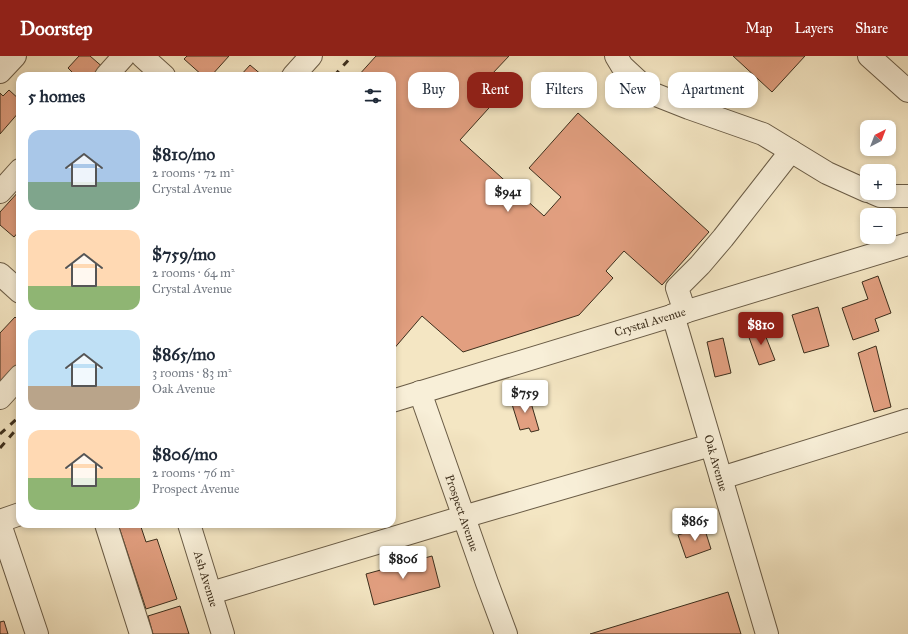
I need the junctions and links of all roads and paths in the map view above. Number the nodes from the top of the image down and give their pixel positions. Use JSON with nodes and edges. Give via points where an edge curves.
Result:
{"nodes":[{"id":1,"x":15,"y":56,"type":"edge"},
{"id":2,"x":124,"y":56,"type":"edge"},
{"id":3,"x":142,"y":56,"type":"edge"},
{"id":4,"x":311,"y":56,"type":"edge"},
{"id":5,"x":616,"y":56,"type":"edge"},
{"id":6,"x":869,"y":56,"type":"edge"},
{"id":7,"x":0,"y":72,"type":"edge"},
{"id":8,"x":110,"y":72,"type":"edge"},
{"id":9,"x":160,"y":72,"type":"edge"},
{"id":10,"x":297,"y":72,"type":"edge"},
{"id":11,"x":908,"y":91,"type":"edge"},
{"id":12,"x":791,"y":151,"type":"junction"},
{"id":13,"x":16,"y":174,"type":"edge"},
{"id":14,"x":860,"y":188,"type":"edge"},
{"id":15,"x":0,"y":192,"type":"edge"},
{"id":16,"x":896,"y":196,"type":"edge"},
{"id":17,"x":908,"y":196,"type":"edge"},
{"id":18,"x":908,"y":244,"type":"edge"},
{"id":19,"x":0,"y":274,"type":"edge"},
{"id":20,"x":16,"y":288,"type":"edge"},
{"id":21,"x":679,"y":314,"type":"junction"},
{"id":22,"x":16,"y":380,"type":"edge"},
{"id":23,"x":420,"y":392,"type":"junction"},
{"id":24,"x":0,"y":398,"type":"edge"},
{"id":25,"x":396,"y":400,"type":"edge"},
{"id":26,"x":908,"y":420,"type":"edge"},
{"id":27,"x":711,"y":445,"type":"junction"},
{"id":28,"x":721,"y":478,"type":"junction"},
{"id":29,"x":16,"y":515,"type":"edge"},
{"id":30,"x":464,"y":517,"type":"junction"},
{"id":31,"x":0,"y":520,"type":"edge"},
{"id":32,"x":0,"y":524,"type":"edge"},
{"id":33,"x":107,"y":528,"type":"edge"},
{"id":34,"x":190,"y":528,"type":"edge"},
{"id":35,"x":211,"y":593,"type":"junction"},
{"id":36,"x":37,"y":634,"type":"edge"},
{"id":37,"x":141,"y":634,"type":"edge"},
{"id":38,"x":223,"y":634,"type":"edge"},
{"id":39,"x":506,"y":634,"type":"edge"},
{"id":40,"x":766,"y":634,"type":"edge"}],
"edges":[{"from":1,"to":7,"type":"street"},
{"from":2,"to":8,"type":"street"},
{"from":3,"to":9,"type":"street"},
{"from":4,"to":10,"type":"street"},
{"from":5,"to":12,"type":"street","via":[[622,66],[651,93],[763,134]]},
{"from":6,"to":11,"type":"street"},
{"from":12,"to":14,"type":"street","via":[[827,173]]},
{"from":12,"to":21,"type":"street","name":"Oak Avenue","via":[[723,238],[677,288]]},
{"from":13,"to":15,"type":"street"},
{"from":16,"to":17,"type":"street"},
{"from":18,"to":21,"type":"street","name":"Crystal Avenue"},
{"from":19,"to":20,"type":"street"},
{"from":21,"to":23,"type":"street","name":"Crystal Avenue"},
{"from":21,"to":27,"type":"street","name":"Oak Avenue"},
{"from":22,"to":24,"type":"street"},
{"from":23,"to":25,"type":"street","name":"Crystal Avenue"},
{"from":23,"to":30,"type":"street","name":"Prospect Avenue"},
{"from":26,"to":28,"type":"street"},
{"from":27,"to":28,"type":"street","name":"Oak Avenue"},
{"from":27,"to":30,"type":"street"},
{"from":28,"to":40,"type":"street","name":"Oak Avenue"},
{"from":29,"to":31,"type":"street"},
{"from":30,"to":35,"type":"street"},
{"from":30,"to":39,"type":"street","name":"Prospect Avenue"},
{"from":32,"to":36,"type":"street"},
{"from":33,"to":37,"type":"street"},
{"from":34,"to":35,"type":"street","name":"Ash Avenue"},
{"from":35,"to":38,"type":"street","name":"Ash Avenue"}]}
